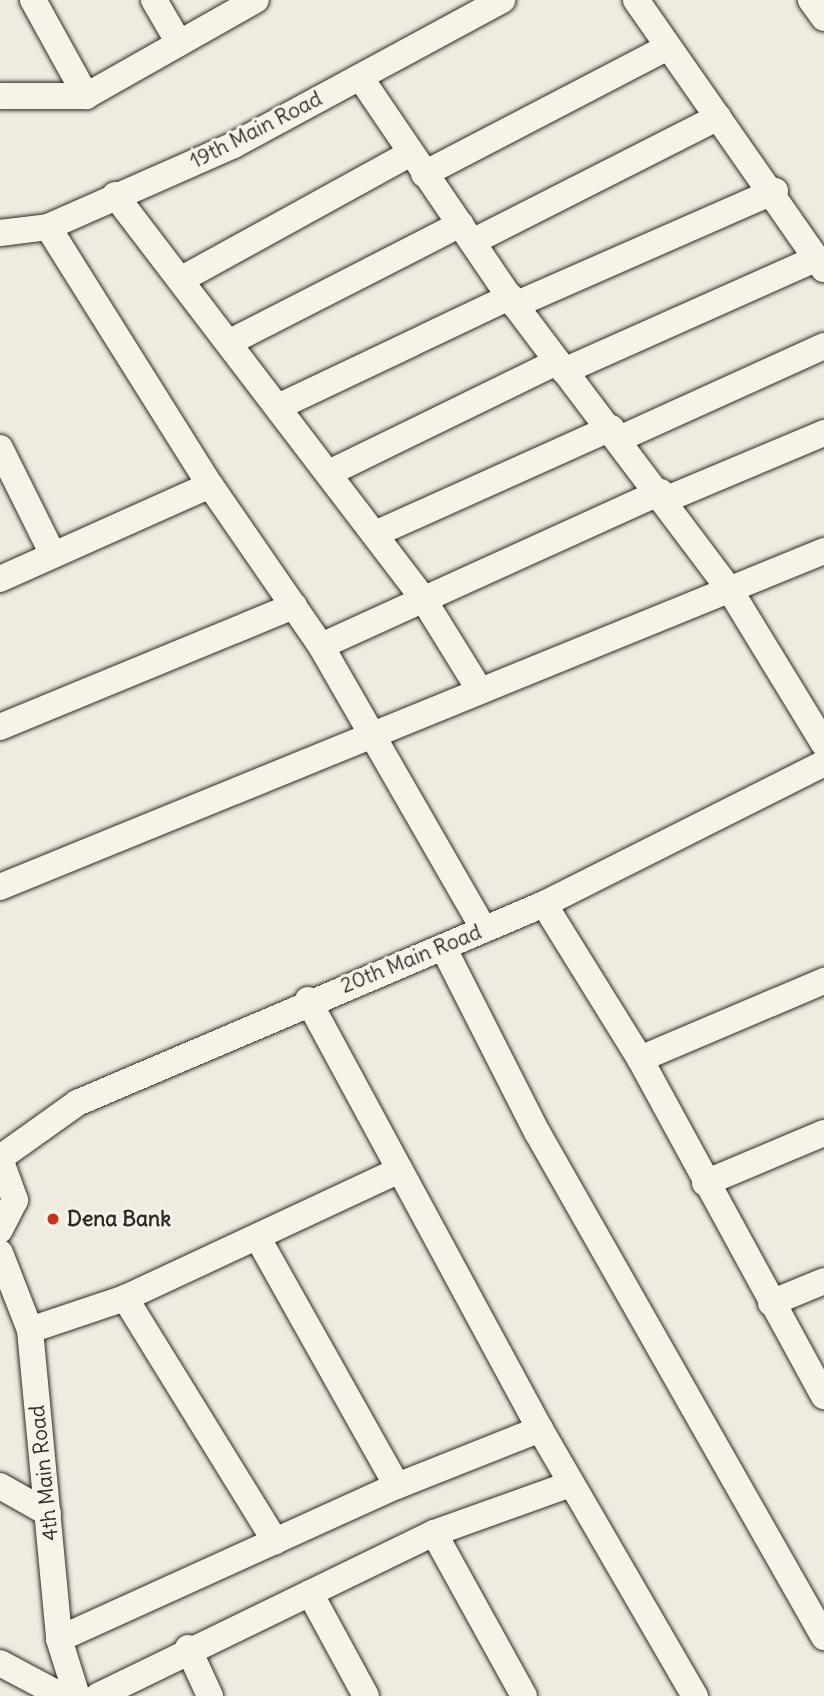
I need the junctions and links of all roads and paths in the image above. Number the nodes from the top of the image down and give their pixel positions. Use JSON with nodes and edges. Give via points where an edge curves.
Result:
{"nodes":[{"id":1,"x":33,"y":0,"type":"edge"},
{"id":2,"x":154,"y":0,"type":"edge"},
{"id":3,"x":256,"y":0,"type":"edge"},
{"id":4,"x":502,"y":0,"type":"edge"},
{"id":5,"x":636,"y":0,"type":"edge"},
{"id":6,"x":811,"y":0,"type":"edge"},
{"id":7,"x":824,"y":19,"type":"edge"},
{"id":8,"x":179,"y":43,"type":"junction"},
{"id":9,"x":666,"y":48,"type":"junction"},
{"id":10,"x":360,"y":77,"type":"junction"},
{"id":11,"x":0,"y":96,"type":"edge"},
{"id":12,"x":86,"y":96,"type":"junction"},
{"id":13,"x":718,"y":117,"type":"junction"},
{"id":14,"x":417,"y":164,"type":"junction"},
{"id":15,"x":775,"y":191,"type":"junction"},
{"id":16,"x":115,"y":195,"type":"junction"},
{"id":17,"x":48,"y":227,"type":"junction"},
{"id":18,"x":0,"y":233,"type":"edge"},
{"id":19,"x":468,"y":233,"type":"junction"},
{"id":20,"x":820,"y":264,"type":"edge"},
{"id":21,"x":182,"y":279,"type":"junction"},
{"id":22,"x":512,"y":301,"type":"junction"},
{"id":23,"x":230,"y":342,"type":"junction"},
{"id":24,"x":824,"y":346,"type":"edge"},
{"id":25,"x":560,"y":366,"type":"junction"},
{"id":26,"x":280,"y":406,"type":"junction"},
{"id":27,"x":824,"y":433,"type":"edge"},
{"id":28,"x":615,"y":434,"type":"junction"},
{"id":29,"x":0,"y":448,"type":"edge"},
{"id":30,"x":330,"y":473,"type":"junction"},
{"id":31,"x":210,"y":485,"type":"junction"},
{"id":32,"x":664,"y":495,"type":"junction"},
{"id":33,"x":375,"y":534,"type":"junction"},
{"id":34,"x":824,"y":551,"type":"edge"},
{"id":35,"x":53,"y":555,"type":"junction"},
{"id":36,"x":0,"y":579,"type":"edge"},
{"id":37,"x":730,"y":590,"type":"junction"},
{"id":38,"x":422,"y":597,"type":"junction"},
{"id":39,"x":294,"y":606,"type":"junction"},
{"id":40,"x":321,"y":646,"type":"junction"},
{"id":41,"x":479,"y":689,"type":"junction"},
{"id":42,"x":0,"y":727,"type":"edge"},
{"id":43,"x":370,"y":738,"type":"junction"},
{"id":44,"x":824,"y":744,"type":"edge"},
{"id":45,"x":824,"y":763,"type":"edge"},
{"id":46,"x":0,"y":887,"type":"edge"},
{"id":47,"x":544,"y":904,"type":"junction"},
{"id":48,"x":484,"y":929,"type":"junction"},
{"id":49,"x":443,"y":947,"type":"junction"},
{"id":50,"x":824,"y":981,"type":"edge"},
{"id":51,"x":308,"y":1000,"type":"junction"},
{"id":52,"x":640,"y":1059,"type":"junction"},
{"id":53,"x":824,"y":1133,"type":"edge"},
{"id":54,"x":0,"y":1159,"type":"edge"},
{"id":55,"x":400,"y":1170,"type":"junction"},
{"id":56,"x":705,"y":1183,"type":"junction"},
{"id":57,"x":0,"y":1230,"type":"edge"},
{"id":58,"x":259,"y":1240,"type":"junction"},
{"id":59,"x":0,"y":1253,"type":"edge"},
{"id":60,"x":824,"y":1281,"type":"edge"},
{"id":61,"x":125,"y":1298,"type":"junction"},
{"id":62,"x":771,"y":1303,"type":"junction"},
{"id":63,"x":30,"y":1330,"type":"junction"},
{"id":64,"x":824,"y":1396,"type":"edge"},
{"id":65,"x":540,"y":1429,"type":"junction"},
{"id":66,"x":571,"y":1484,"type":"junction"},
{"id":67,"x":0,"y":1486,"type":"edge"},
{"id":68,"x":397,"y":1486,"type":"junction"},
{"id":69,"x":48,"y":1513,"type":"junction"},
{"id":70,"x":434,"y":1533,"type":"junction"},
{"id":71,"x":275,"y":1541,"type":"junction"},
{"id":72,"x":310,"y":1592,"type":"junction"},
{"id":73,"x":824,"y":1637,"type":"edge"},
{"id":74,"x":59,"y":1639,"type":"junction"},
{"id":75,"x":188,"y":1648,"type":"junction"},
{"id":76,"x":0,"y":1663,"type":"edge"},
{"id":77,"x":62,"y":1696,"type":"edge"},
{"id":78,"x":77,"y":1696,"type":"edge"},
{"id":79,"x":98,"y":1696,"type":"edge"},
{"id":80,"x":210,"y":1696,"type":"edge"},
{"id":81,"x":366,"y":1696,"type":"edge"},
{"id":82,"x":524,"y":1696,"type":"edge"},
{"id":83,"x":695,"y":1696,"type":"edge"}],
"edges":[{"from":1,"to":12,"type":"street"},
{"from":2,"to":8,"type":"street"},
{"from":3,"to":8,"type":"street"},
{"from":4,"to":10,"type":"street","name":"19th Main Road"},
{"from":5,"to":9,"type":"street"},
{"from":6,"to":7,"type":"street"},
{"from":8,"to":12,"type":"street"},
{"from":9,"to":13,"type":"street"},
{"from":9,"to":14,"type":"street"},
{"from":10,"to":14,"type":"street"},
{"from":10,"to":16,"type":"street","name":"19th Main Road","via":[[234,145]]},
{"from":11,"to":12,"type":"street"},
{"from":13,"to":15,"type":"street"},
{"from":13,"to":19,"type":"street"},
{"from":14,"to":19,"type":"street"},
{"from":14,"to":21,"type":"street"},
{"from":15,"to":20,"type":"street"},
{"from":15,"to":22,"type":"street"},
{"from":16,"to":17,"type":"street","name":"19th Main Road"},
{"from":16,"to":21,"type":"street"},
{"from":17,"to":18,"type":"street","name":"19th Main Road"},
{"from":17,"to":31,"type":"street"},
{"from":19,"to":22,"type":"street"},
{"from":19,"to":23,"type":"street"},
{"from":20,"to":25,"type":"street"},
{"from":21,"to":23,"type":"street"},
{"from":22,"to":25,"type":"street"},
{"from":22,"to":26,"type":"street"},
{"from":23,"to":26,"type":"street"},
{"from":24,"to":28,"type":"street"},
{"from":25,"to":28,"type":"street"},
{"from":25,"to":30,"type":"street"},
{"from":26,"to":30,"type":"street"},
{"from":27,"to":32,"type":"street"},
{"from":28,"to":32,"type":"street"},
{"from":28,"to":33,"type":"street"},
{"from":29,"to":35,"type":"street"},
{"from":30,"to":33,"type":"street"},
{"from":31,"to":35,"type":"street"},
{"from":31,"to":39,"type":"street"},
{"from":32,"to":37,"type":"street"},
{"from":32,"to":38,"type":"street"},
{"from":33,"to":38,"type":"street"},
{"from":34,"to":37,"type":"street"},
{"from":35,"to":36,"type":"street"},
{"from":37,"to":41,"type":"street"},
{"from":37,"to":44,"type":"street"},
{"from":38,"to":40,"type":"street"},
{"from":38,"to":41,"type":"street"},
{"from":39,"to":40,"type":"street"},
{"from":39,"to":42,"type":"street"},
{"from":40,"to":43,"type":"street"},
{"from":41,"to":43,"type":"street"},
{"from":43,"to":46,"type":"street"},
{"from":43,"to":48,"type":"street"},
{"from":45,"to":47,"type":"street","name":"20th Main Road"},
{"from":47,"to":48,"type":"street","name":"20th Main Road"},
{"from":47,"to":52,"type":"street"},
{"from":48,"to":49,"type":"street","name":"20th Main Road"},
{"from":49,"to":51,"type":"street","name":"20th Main Road"},
{"from":49,"to":73,"type":"street","via":[[537,1132]]},
{"from":50,"to":52,"type":"street"},
{"from":51,"to":54,"type":"street","name":"20th Main Road","via":[[77,1103]]},
{"from":51,"to":55,"type":"street"},
{"from":52,"to":56,"type":"street"},
{"from":53,"to":56,"type":"street"},
{"from":54,"to":57,"type":"street","via":[[15,1200]]},
{"from":55,"to":58,"type":"street"},
{"from":55,"to":65,"type":"street"},
{"from":56,"to":62,"type":"street"},
{"from":58,"to":61,"type":"street"},
{"from":58,"to":68,"type":"street"},
{"from":59,"to":63,"type":"street","name":"4th Main Road"},
{"from":60,"to":62,"type":"street"},
{"from":61,"to":63,"type":"street"},
{"from":61,"to":71,"type":"street"},
{"from":62,"to":64,"type":"street"},
{"from":63,"to":69,"type":"street","name":"4th Main Road"},
{"from":65,"to":66,"type":"street"},
{"from":65,"to":68,"type":"street"},
{"from":66,"to":70,"type":"street"},
{"from":66,"to":83,"type":"street"},
{"from":67,"to":69,"type":"street"},
{"from":68,"to":71,"type":"street"},
{"from":69,"to":74,"type":"street","name":"4th Main Road"},
{"from":70,"to":72,"type":"street"},
{"from":70,"to":82,"type":"street"},
{"from":71,"to":74,"type":"street"},
{"from":72,"to":75,"type":"street"},
{"from":72,"to":81,"type":"street"},
{"from":74,"to":78,"type":"street","name":"4th Main Road"},
{"from":75,"to":79,"type":"street"},
{"from":75,"to":80,"type":"street"},
{"from":76,"to":77,"type":"street"}]}
